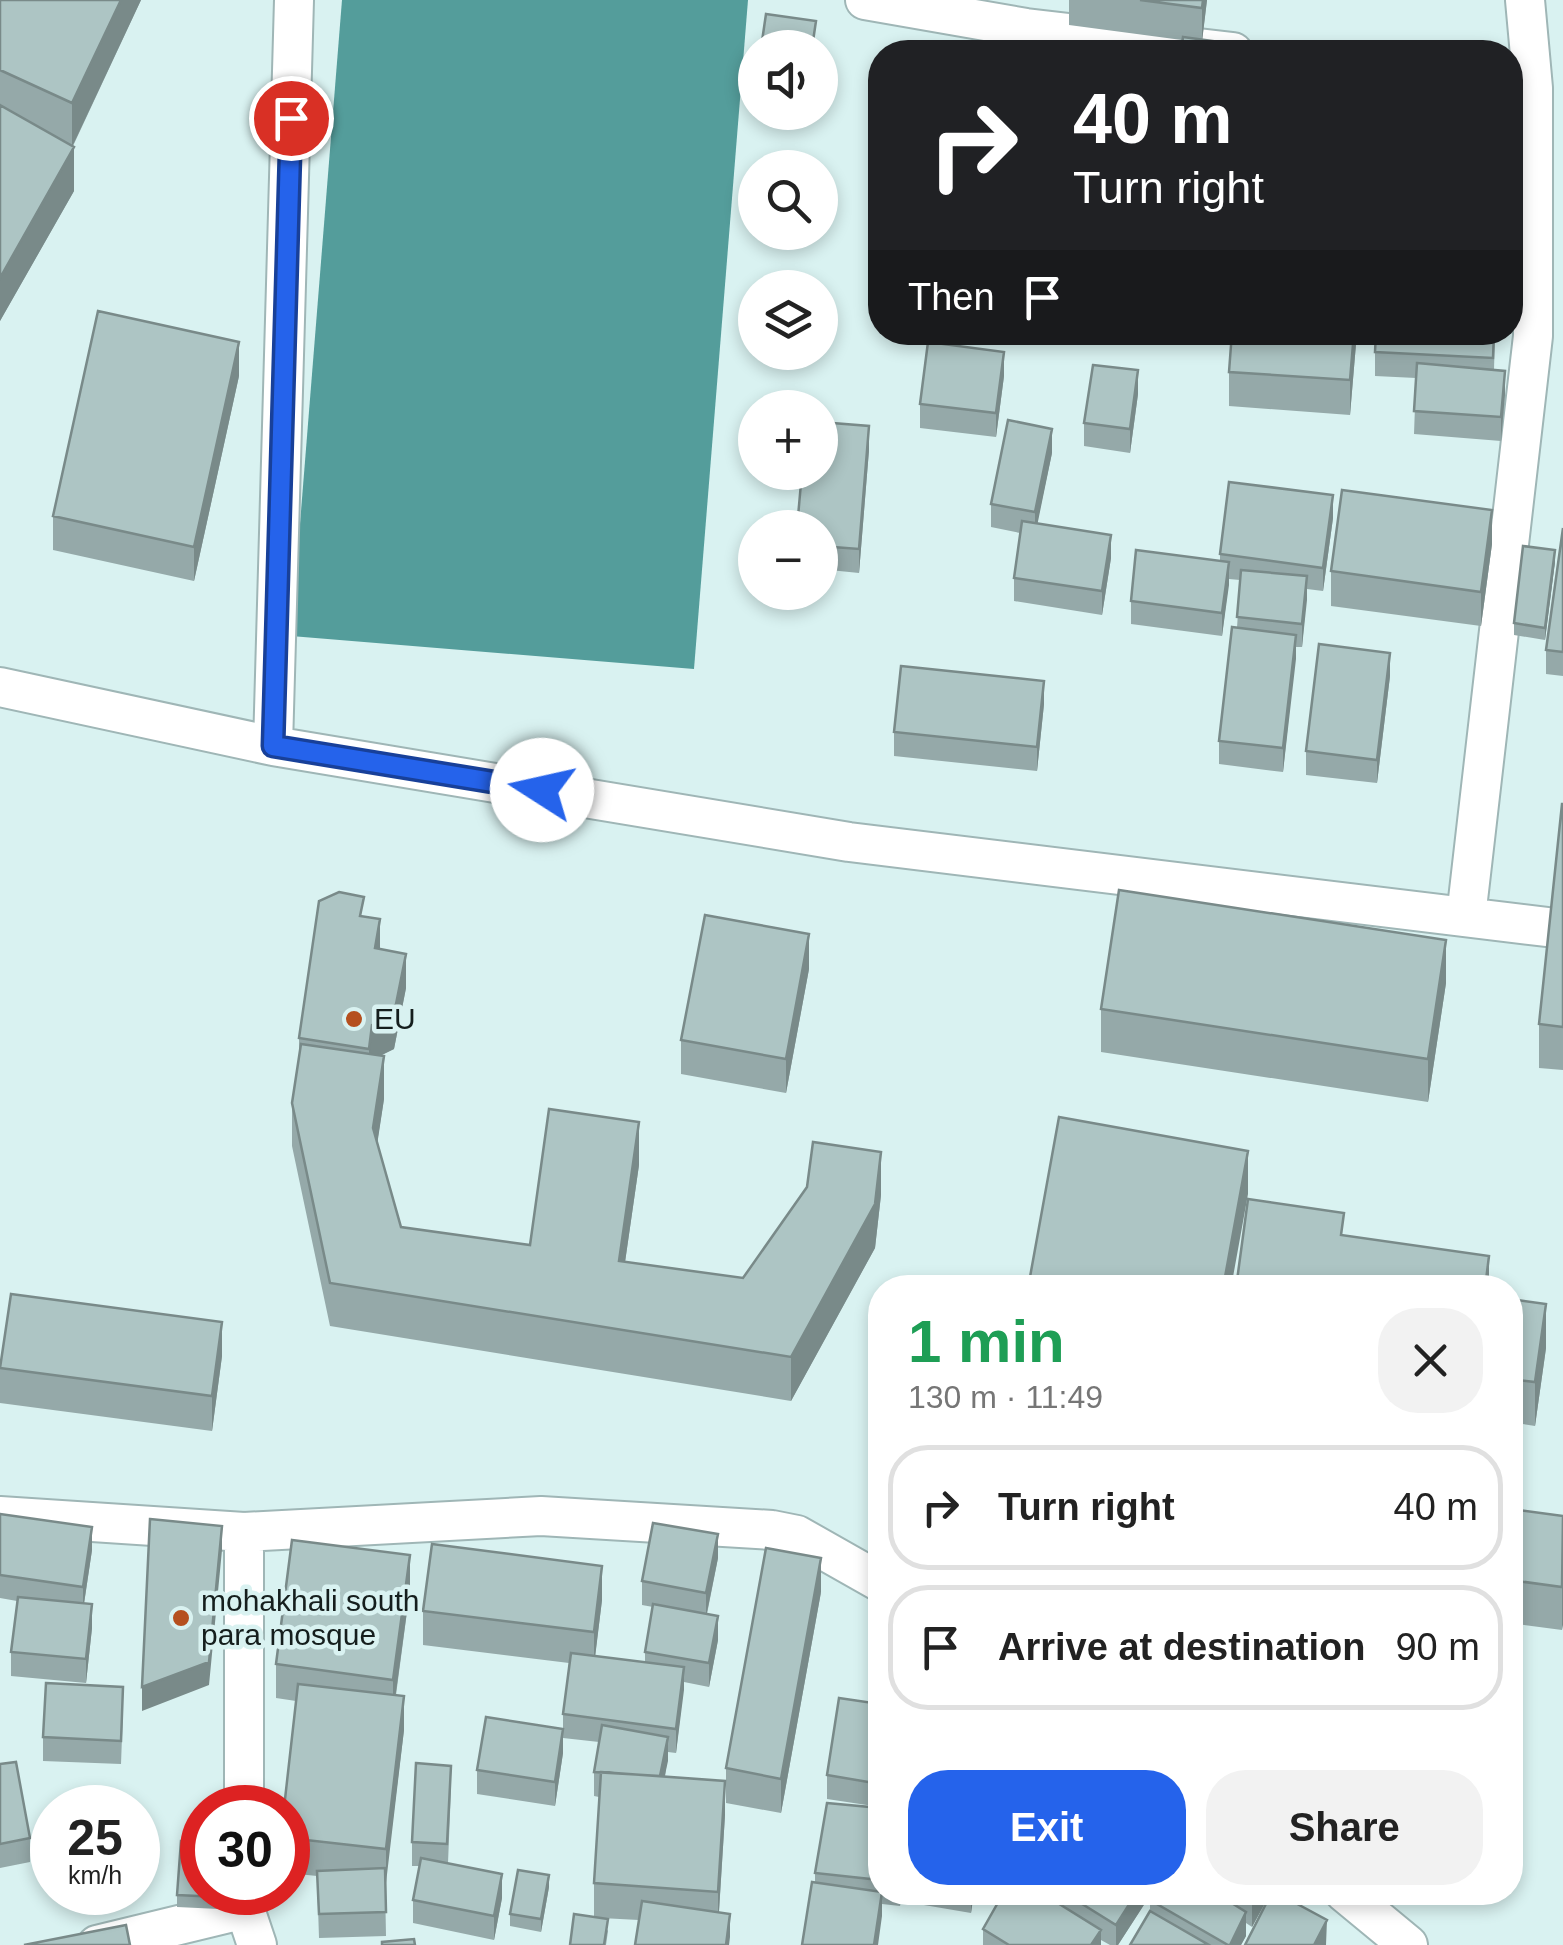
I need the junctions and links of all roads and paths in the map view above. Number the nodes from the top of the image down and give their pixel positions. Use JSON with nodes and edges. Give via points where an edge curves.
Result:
{"nodes":[{"id":1,"x":294,"y":0,"type":"edge"},
{"id":2,"x":865,"y":0,"type":"edge"},
{"id":3,"x":1525,"y":0,"type":"edge"},
{"id":4,"x":1129,"y":40,"type":"edge"},
{"id":5,"x":1536,"y":87,"type":"edge"},
{"id":6,"x":0,"y":687,"type":"edge"},
{"id":7,"x":273,"y":746,"type":"junction"},
{"id":8,"x":1466,"y":917,"type":"junction"},
{"id":9,"x":1563,"y":929,"type":"edge"},
{"id":10,"x":0,"y":1516,"type":"edge"},
{"id":11,"x":244,"y":1532,"type":"junction"},
{"id":12,"x":868,"y":1575,"type":"edge"},
{"id":13,"x":244,"y":1785,"type":"edge"},
{"id":14,"x":1360,"y":1905,"type":"edge"},
{"id":15,"x":197,"y":1915,"type":"edge"},
{"id":16,"x":248,"y":1915,"type":"edge"},
{"id":17,"x":97,"y":1945,"type":"edge"},
{"id":18,"x":257,"y":1945,"type":"edge"},
{"id":19,"x":1408,"y":1945,"type":"edge"}],
"edges":[{"from":1,"to":7,"type":"street"},
{"from":2,"to":4,"type":"street"},
{"from":3,"to":5,"type":"street"},
{"from":5,"to":8,"type":"street","via":[[1534,336]]},
{"from":6,"to":7,"type":"street"},
{"from":7,"to":8,"type":"street","via":[[848,842]]},
{"from":8,"to":9,"type":"street"},
{"from":10,"to":11,"type":"street"},
{"from":11,"to":12,"type":"street","via":[[542,1516],[772,1530],[796,1535]]},
{"from":11,"to":13,"type":"street"},
{"from":14,"to":19,"type":"street"},
{"from":15,"to":17,"type":"street"},
{"from":16,"to":18,"type":"street"}]}
